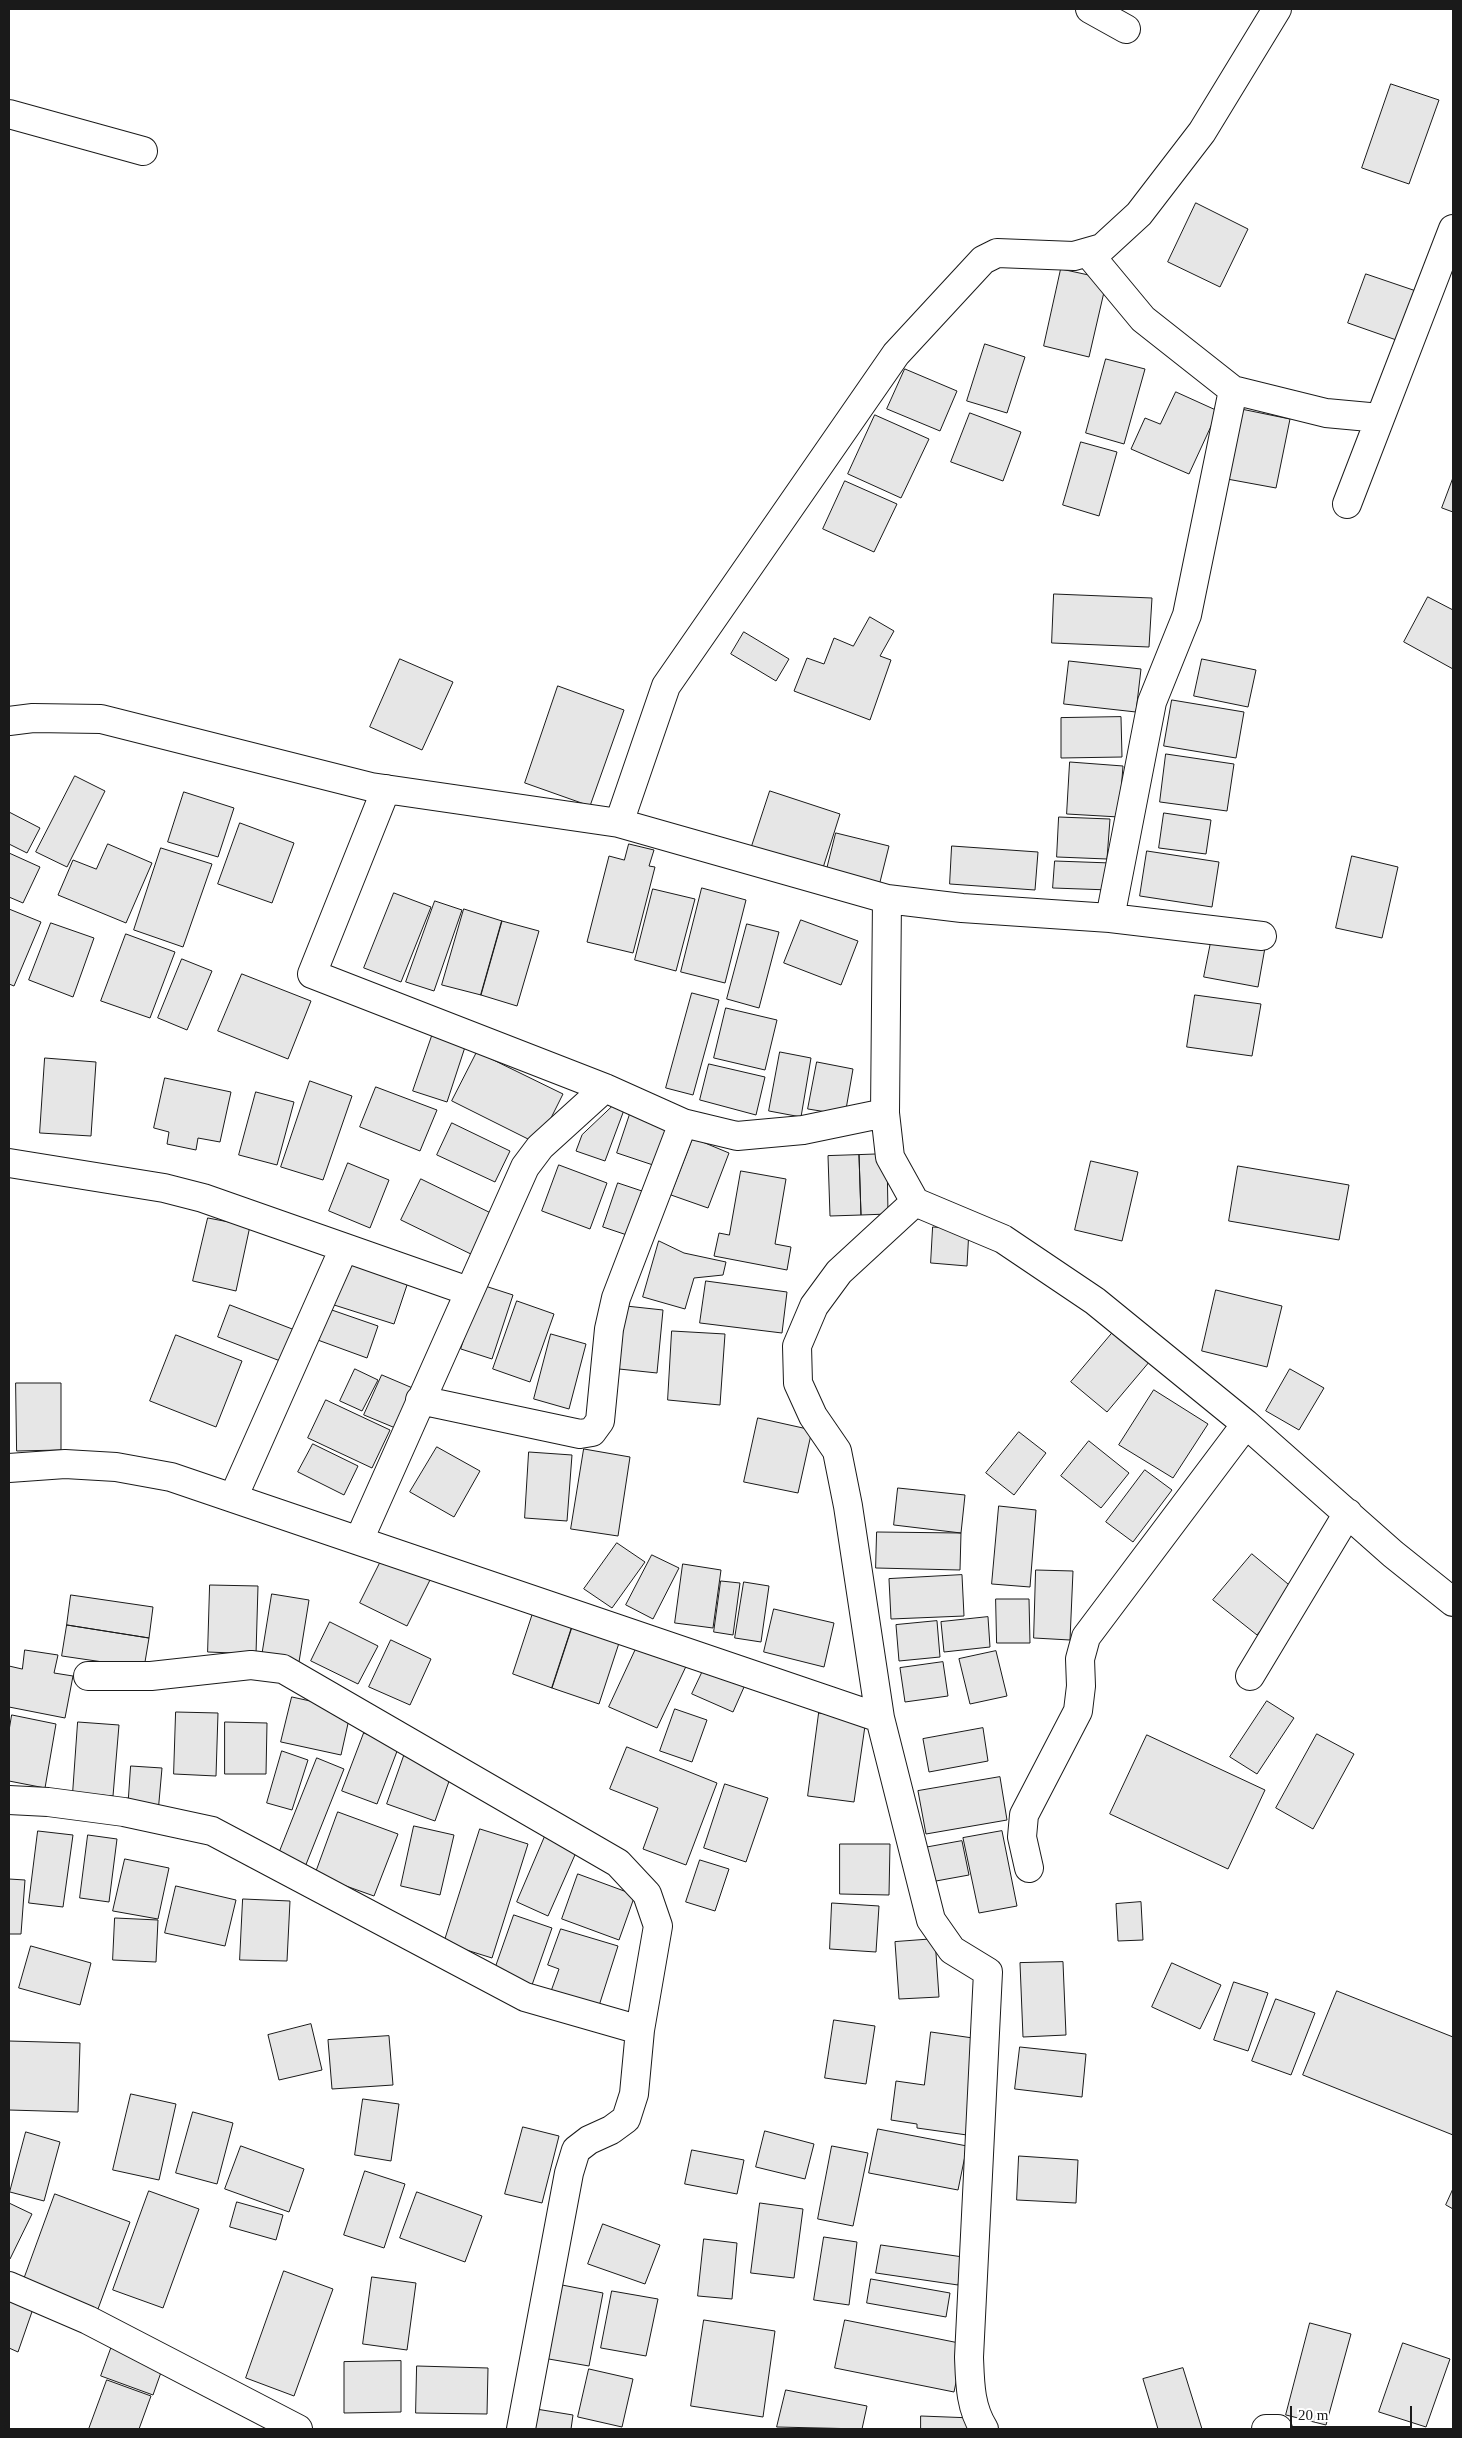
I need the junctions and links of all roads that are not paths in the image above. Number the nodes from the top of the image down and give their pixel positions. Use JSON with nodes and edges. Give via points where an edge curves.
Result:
{"nodes":[{"id":1,"x":1090,"y":9,"type":"edge"},
{"id":2,"x":1278,"y":9,"type":"edge"},
{"id":3,"x":1126,"y":29,"type":"dead end"},
{"id":4,"x":9,"y":114,"type":"edge"},
{"id":5,"x":142,"y":151,"type":"dead end"},
{"id":6,"x":1453,"y":229,"type":"edge"},
{"id":7,"x":1089,"y":254,"type":"junction"},
{"id":8,"x":1233,"y":390,"type":"junction"},
{"id":9,"x":1380,"y":418,"type":"junction"},
{"id":10,"x":1347,"y":504,"type":"dead end"},
{"id":11,"x":9,"y":721,"type":"edge"},
{"id":12,"x":386,"y":790,"type":"junction"},
{"id":13,"x":619,"y":823,"type":"junction"},
{"id":14,"x":887,"y":899,"type":"junction"},
{"id":15,"x":1110,"y":918,"type":"junction"},
{"id":16,"x":1262,"y":936,"type":"dead end"},
{"id":17,"x":605,"y":1088,"type":"junction"},
{"id":18,"x":885,"y":1113,"type":"junction"},
{"id":19,"x":683,"y":1123,"type":"junction"},
{"id":20,"x":9,"y":1163,"type":"edge"},
{"id":21,"x":915,"y":1202,"type":"junction"},
{"id":22,"x":344,"y":1248,"type":"junction"},
{"id":23,"x":468,"y":1291,"type":"junction"},
{"id":24,"x":420,"y":1400,"type":"junction"},
{"id":25,"x":1246,"y":1424,"type":"junction"},
{"id":26,"x":9,"y":1468,"type":"edge"},
{"id":27,"x":233,"y":1498,"type":"junction"},
{"id":28,"x":1348,"y":1513,"type":"junction"},
{"id":29,"x":359,"y":1540,"type":"junction"},
{"id":30,"x":1453,"y":1602,"type":"edge"},
{"id":31,"x":88,"y":1676,"type":"dead end"},
{"id":32,"x":1250,"y":1676,"type":"dead end"},
{"id":33,"x":880,"y":1718,"type":"junction"},
{"id":34,"x":9,"y":1800,"type":"edge"},
{"id":35,"x":1029,"y":1868,"type":"dead end"},
{"id":36,"x":640,"y":2030,"type":"junction"},
{"id":37,"x":9,"y":2286,"type":"edge"},
{"id":38,"x":298,"y":2429,"type":"edge"},
{"id":39,"x":521,"y":2429,"type":"edge"},
{"id":40,"x":984,"y":2429,"type":"edge"},
{"id":41,"x":1266,"y":2429,"type":"edge"},
{"id":42,"x":1278,"y":2429,"type":"edge"}],
"edges":[{"from":1,"to":3,"type":"street"},
{"from":2,"to":7,"type":"street","via":[[1202,132],[1139,214],[1102,248]]},
{"from":4,"to":5,"type":"street"},
{"from":6,"to":9,"type":"street"},
{"from":7,"to":8,"type":"street","via":[[1143,319]]},
{"from":7,"to":13,"type":"street","via":[[997,253],[984,260],[896,354],[666,686]]},
{"from":8,"to":9,"type":"street","via":[[1326,413]]},
{"from":8,"to":15,"type":"street","via":[[1187,615],[1152,702]]},
{"from":9,"to":10,"type":"street"},
{"from":11,"to":12,"type":"street","via":[[101,719]]},
{"from":12,"to":13,"type":"street"},
{"from":12,"to":17,"type":"street","via":[[312,974]]},
{"from":13,"to":14,"type":"street"},
{"from":14,"to":15,"type":"street","via":[[962,908]]},
{"from":14,"to":18,"type":"street"},
{"from":15,"to":16,"type":"street"},
{"from":17,"to":19,"type":"street"},
{"from":17,"to":23,"type":"street","via":[[540,1147],[525,1167]]},
{"from":18,"to":19,"type":"street","via":[[802,1130],[737,1136]]},
{"from":18,"to":21,"type":"street","via":[[890,1157]]},
{"from":19,"to":24,"type":"street","via":[[616,1298],[609,1329],[600,1422],[592,1432],[580,1434]]},
{"from":20,"to":22,"type":"street","via":[[164,1188],[203,1198]]},
{"from":21,"to":25,"type":"street","via":[[1003,1239],[1095,1301]]},
{"from":21,"to":33,"type":"street","via":[[839,1272],[814,1306],[797,1346],[798,1383],[813,1416],[837,1451]]},
{"from":22,"to":23,"type":"street"},
{"from":22,"to":27,"type":"street"},
{"from":23,"to":24,"type":"street"},
{"from":24,"to":29,"type":"street"},
{"from":25,"to":28,"type":"street"},
{"from":25,"to":35,"type":"street","via":[[1086,1637],[1080,1659],[1078,1711],[1024,1815],[1022,1837]]},
{"from":26,"to":27,"type":"street","via":[[65,1464],[116,1467],[171,1477]]},
{"from":27,"to":29,"type":"street"},
{"from":28,"to":30,"type":"street"},
{"from":28,"to":32,"type":"street"},
{"from":29,"to":33,"type":"street"},
{"from":31,"to":36,"type":"street","via":[[151,1676],[251,1665],[284,1669],[618,1863],[647,1894],[658,1926]]},
{"from":33,"to":40,"type":"street","via":[[931,1920],[952,1950],[988,1972],[968,2357],[970,2390],[977,2417]]},
{"from":34,"to":36,"type":"street","via":[[124,1812],[212,1831],[525,1997]]},
{"from":36,"to":39,"type":"street","via":[[634,2094],[626,2119],[576,2150],[569,2173]]},
{"from":37,"to":38,"type":"street","via":[[88,2320]]},
{"from":41,"to":42,"type":"street"}]}
